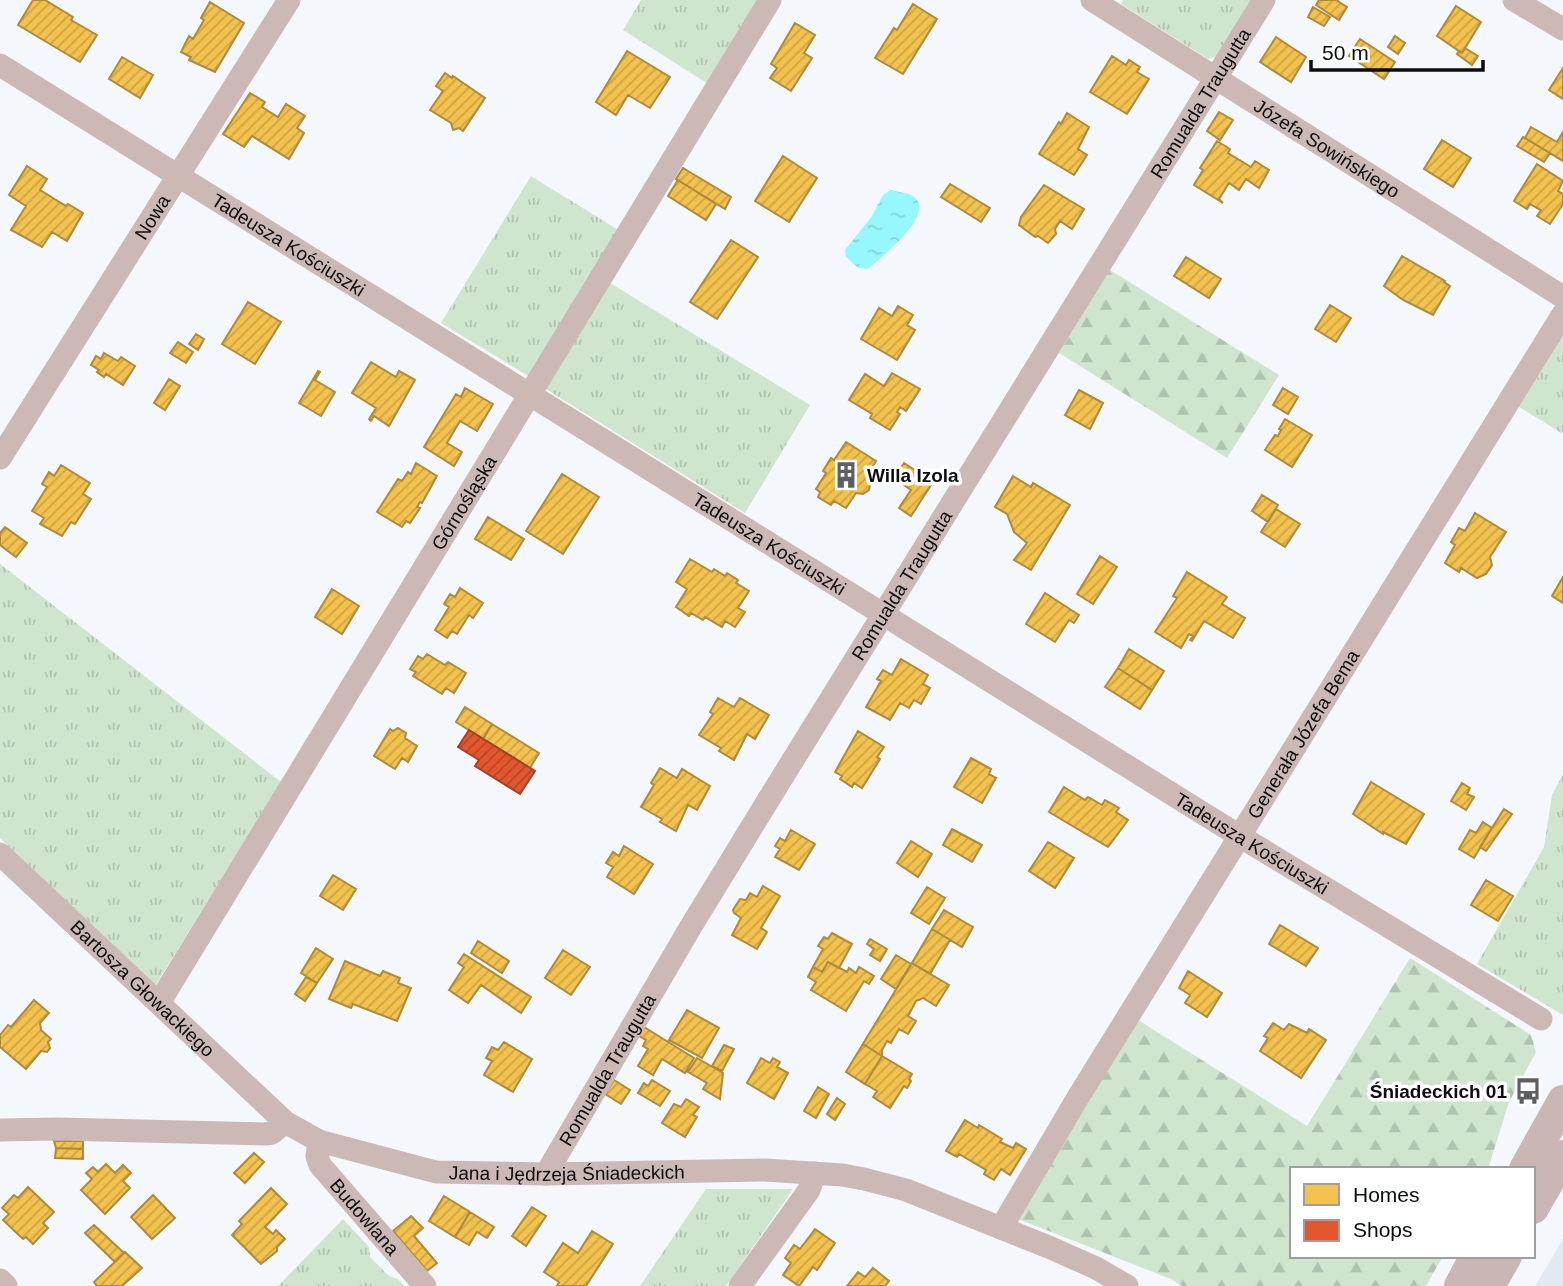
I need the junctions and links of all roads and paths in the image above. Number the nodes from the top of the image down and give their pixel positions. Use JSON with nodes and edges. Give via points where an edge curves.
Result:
{"nodes":[{"id":1,"x":289,"y":0,"type":"edge"},
{"id":2,"x":770,"y":0,"type":"edge"},
{"id":3,"x":1092,"y":0,"type":"edge"},
{"id":4,"x":1264,"y":0,"type":"edge"},
{"id":5,"x":1514,"y":0,"type":"edge"},
{"id":6,"x":1563,"y":29,"type":"edge"},
{"id":7,"x":0,"y":65,"type":"edge"},
{"id":8,"x":1216,"y":79,"type":"junction"},
{"id":9,"x":178,"y":178,"type":"junction"},
{"id":10,"x":1563,"y":297,"type":"edge"},
{"id":11,"x":1563,"y":314,"type":"edge"},
{"id":12,"x":530,"y":396,"type":"junction"},
{"id":13,"x":7,"y":430,"type":"edge"},
{"id":14,"x":0,"y":457,"type":"edge"},
{"id":15,"x":883,"y":615,"type":"junction"},
{"id":16,"x":1241,"y":836,"type":"junction"},
{"id":17,"x":0,"y":854,"type":"edge"},
{"id":18,"x":159,"y":1003,"type":"junction"},
{"id":19,"x":1541,"y":1019,"type":"dead end"},
{"id":20,"x":1563,"y":1101,"type":"edge"},
{"id":21,"x":285,"y":1122,"type":"junction"},
{"id":22,"x":0,"y":1130,"type":"edge"},
{"id":23,"x":319,"y":1141,"type":"junction"},
{"id":24,"x":1563,"y":1156,"type":"edge"},
{"id":25,"x":1526,"y":1167,"type":"edge"},
{"id":26,"x":815,"y":1173,"type":"junction"},
{"id":27,"x":546,"y":1174,"type":"junction"},
{"id":28,"x":1535,"y":1205,"type":"edge"},
{"id":29,"x":1001,"y":1228,"type":"junction"},
{"id":30,"x":1475,"y":1258,"type":"edge"},
{"id":31,"x":1505,"y":1258,"type":"edge"},
{"id":32,"x":0,"y":1280,"type":"edge"},
{"id":33,"x":6,"y":1286,"type":"edge"},
{"id":34,"x":425,"y":1286,"type":"edge"},
{"id":35,"x":740,"y":1286,"type":"edge"},
{"id":36,"x":1127,"y":1286,"type":"edge"},
{"id":37,"x":1460,"y":1286,"type":"edge"},
{"id":38,"x":1489,"y":1286,"type":"edge"}],
"edges":[{"from":1,"to":9,"type":"street","name":"Nowa"},
{"from":2,"to":12,"type":"street","name":"Górnośląska"},
{"from":3,"to":8,"type":"street","name":"Józefa Sowińskiego"},
{"from":4,"to":8,"type":"street","name":"Romualda Traugutta"},
{"from":5,"to":6,"type":"street"},
{"from":7,"to":9,"type":"street","name":"Tadeusza Kościuszki"},
{"from":8,"to":10,"type":"street","name":"Józefa Sowińskiego"},
{"from":8,"to":15,"type":"street","name":"Romualda Traugutta"},
{"from":9,"to":12,"type":"street","name":"Tadeusza Kościuszki"},
{"from":9,"to":13,"type":"street","name":"Nowa"},
{"from":11,"to":16,"type":"street","name":"Generała Józefa Bema"},
{"from":12,"to":15,"type":"street","name":"Tadeusza Kościuszki"},
{"from":12,"to":18,"type":"street","name":"Górnośląska"},
{"from":13,"to":14,"type":"street","name":"Nowa"},
{"from":15,"to":16,"type":"street","name":"Tadeusza Kościuszki"},
{"from":15,"to":27,"type":"street","name":"Romualda Traugutta","via":[[690,928]]},
{"from":16,"to":19,"type":"street","name":"Tadeusza Kościuszki"},
{"from":16,"to":29,"type":"street","name":"Generała Józefa Bema"},
{"from":17,"to":18,"type":"street","name":"Bartosza Głowackiego"},
{"from":18,"to":21,"type":"street","name":"Bartosza Głowackiego"},
{"from":20,"to":25,"type":"main road"},
{"from":21,"to":22,"type":"street","via":[[265,1134]]},
{"from":21,"to":23,"type":"street","name":"Jana i Jędrzeja Śniadeckich"},
{"from":23,"to":27,"type":"street","name":"Jana i Jędrzeja Śniadeckich","via":[[436,1172]]},
{"from":23,"to":34,"type":"street","name":"Budowlana","via":[[320,1165]]},
{"from":24,"to":28,"type":"main road"},
{"from":26,"to":27,"type":"street","name":"Jana i Jędrzeja Śniadeckich"},
{"from":26,"to":29,"type":"street","name":"Jana i Jędrzeja Śniadeckich","via":[[906,1190]]},
{"from":26,"to":35,"type":"street","via":[[809,1190]]},
{"from":29,"to":36,"type":"street","name":"Jana i Jędrzeja Śniadeckich","via":[[1086,1263]]},
{"from":30,"to":37,"type":"main road"},
{"from":31,"to":38,"type":"main road"},
{"from":32,"to":33,"type":"street"}]}
